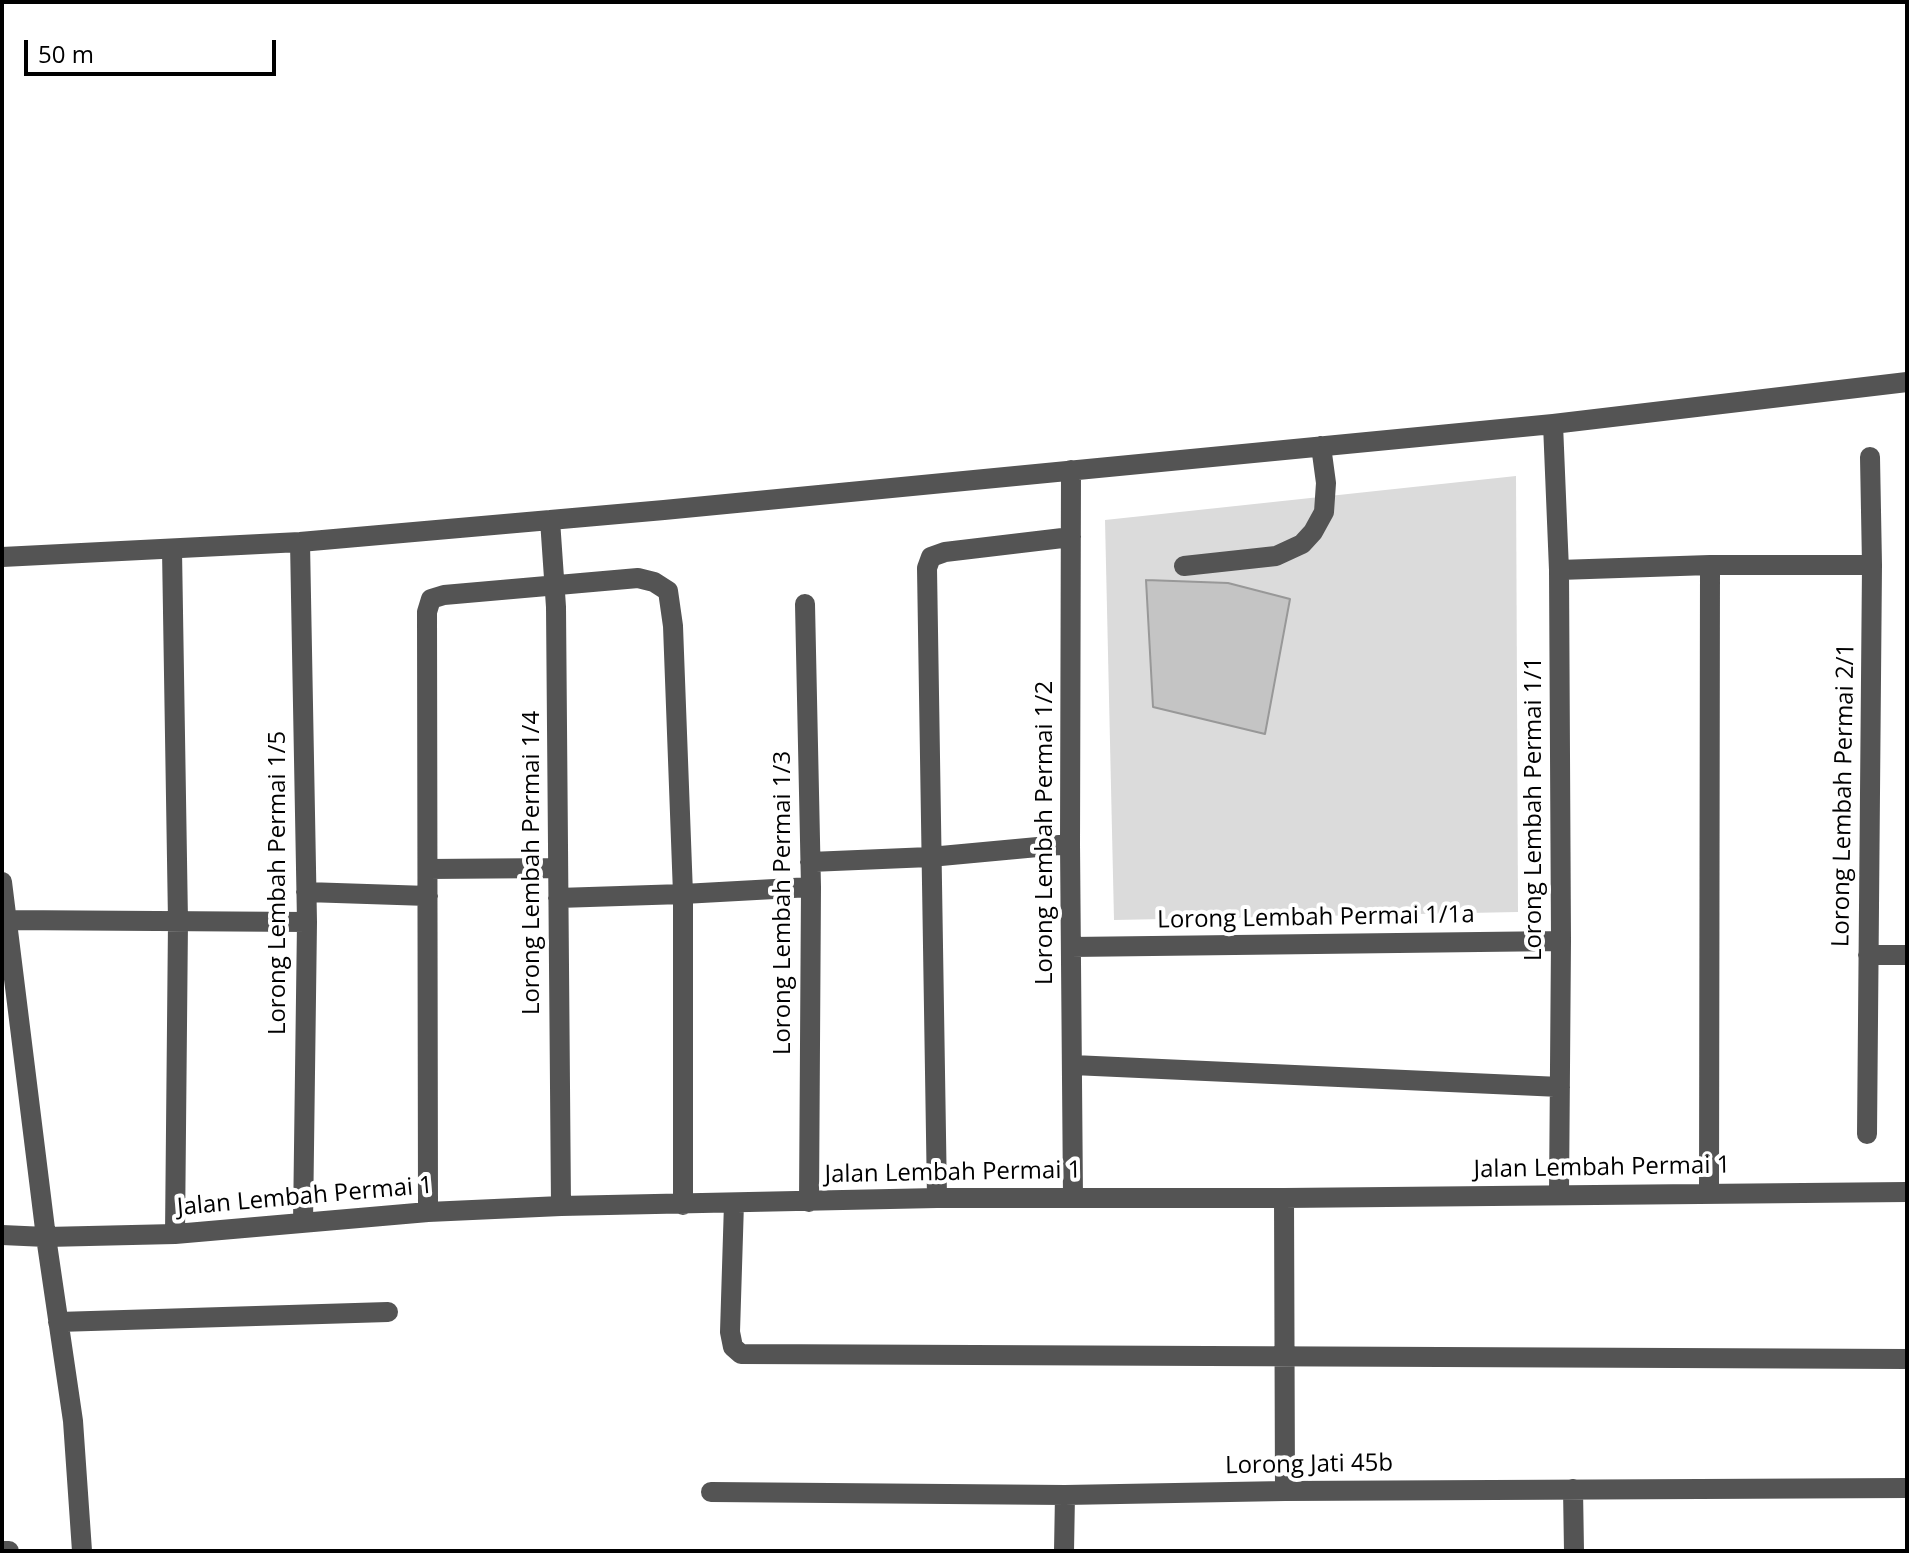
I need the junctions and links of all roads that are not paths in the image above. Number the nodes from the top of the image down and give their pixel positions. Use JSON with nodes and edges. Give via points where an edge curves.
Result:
{"nodes":[{"id":1,"x":1907,"y":382,"type":"edge"},
{"id":2,"x":1553,"y":424,"type":"junction"},
{"id":3,"x":1321,"y":446,"type":"junction"},
{"id":4,"x":1870,"y":457,"type":"dead end"},
{"id":5,"x":1071,"y":470,"type":"junction"},
{"id":6,"x":550,"y":520,"type":"junction"},
{"id":7,"x":1071,"y":537,"type":"junction"},
{"id":8,"x":300,"y":542,"type":"junction"},
{"id":9,"x":172,"y":550,"type":"junction"},
{"id":10,"x":2,"y":557,"type":"edge"},
{"id":11,"x":1710,"y":565,"type":"junction"},
{"id":12,"x":1872,"y":565,"type":"junction"},
{"id":13,"x":1184,"y":566,"type":"dead end"},
{"id":14,"x":1559,"y":570,"type":"junction"},
{"id":15,"x":553,"y":587,"type":"junction"},
{"id":16,"x":805,"y":604,"type":"dead end"},
{"id":17,"x":1070,"y":844,"type":"junction"},
{"id":18,"x":930,"y":857,"type":"junction"},
{"id":19,"x":810,"y":862,"type":"junction"},
{"id":20,"x":558,"y":868,"type":"junction"},
{"id":21,"x":428,"y":869,"type":"junction"},
{"id":22,"x":2,"y":882,"type":"edge"},
{"id":23,"x":811,"y":887,"type":"junction"},
{"id":24,"x":306,"y":892,"type":"junction"},
{"id":25,"x":683,"y":894,"type":"junction"},
{"id":26,"x":428,"y":896,"type":"junction"},
{"id":27,"x":558,"y":898,"type":"junction"},
{"id":28,"x":6,"y":920,"type":"junction"},
{"id":29,"x":178,"y":921,"type":"junction"},
{"id":30,"x":307,"y":922,"type":"junction"},
{"id":31,"x":1561,"y":941,"type":"junction"},
{"id":32,"x":1071,"y":947,"type":"junction"},
{"id":33,"x":1868,"y":955,"type":"junction"},
{"id":34,"x":1907,"y":955,"type":"edge"},
{"id":35,"x":1073,"y":1065,"type":"junction"},
{"id":36,"x":1560,"y":1087,"type":"junction"},
{"id":37,"x":1867,"y":1134,"type":"dead end"},
{"id":38,"x":1907,"y":1192,"type":"edge"},
{"id":39,"x":1709,"y":1193,"type":"junction"},
{"id":40,"x":1559,"y":1194,"type":"junction"},
{"id":41,"x":1073,"y":1197,"type":"junction"},
{"id":42,"x":937,"y":1198,"type":"junction"},
{"id":43,"x":1284,"y":1198,"type":"junction"},
{"id":44,"x":809,"y":1202,"type":"junction"},
{"id":45,"x":734,"y":1203,"type":"junction"},
{"id":46,"x":683,"y":1205,"type":"junction"},
{"id":47,"x":561,"y":1206,"type":"junction"},
{"id":48,"x":428,"y":1212,"type":"junction"},
{"id":49,"x":303,"y":1223,"type":"junction"},
{"id":50,"x":175,"y":1234,"type":"junction"},
{"id":51,"x":2,"y":1235,"type":"edge"},
{"id":52,"x":46,"y":1237,"type":"junction"},
{"id":53,"x":388,"y":1312,"type":"dead end"},
{"id":54,"x":58,"y":1322,"type":"junction"},
{"id":55,"x":1282,"y":1357,"type":"junction"},
{"id":56,"x":1907,"y":1359,"type":"edge"},
{"id":57,"x":1907,"y":1488,"type":"edge"},
{"id":58,"x":1573,"y":1489,"type":"junction"},
{"id":59,"x":1285,"y":1491,"type":"junction"},
{"id":60,"x":711,"y":1492,"type":"dead end"},
{"id":61,"x":1065,"y":1495,"type":"junction"},
{"id":62,"x":2,"y":1551,"type":"edge"},
{"id":63,"x":9,"y":1551,"type":"edge"},
{"id":64,"x":82,"y":1551,"type":"edge"},
{"id":65,"x":1064,"y":1551,"type":"edge"},
{"id":66,"x":1574,"y":1551,"type":"edge"}],
"edges":[{"from":1,"to":2,"type":"street"},
{"from":2,"to":3,"type":"street"},
{"from":2,"to":14,"type":"street","name":"Lorong Lembah Permai 1/1"},
{"from":3,"to":5,"type":"street"},
{"from":3,"to":13,"type":"street","via":[[1324,512],[1302,544],[1276,556]]},
{"from":4,"to":12,"type":"street","name":"Lorong Lembah Permai 2/1"},
{"from":5,"to":6,"type":"street"},
{"from":5,"to":7,"type":"street","name":"Lorong Lembah Permai 1/2"},
{"from":6,"to":8,"type":"street"},
{"from":6,"to":15,"type":"street","name":"Lorong Lembah Permai 1/4"},
{"from":7,"to":17,"type":"street","name":"Lorong Lembah Permai 1/2"},
{"from":7,"to":18,"type":"street","via":[[931,557]]},
{"from":8,"to":9,"type":"street"},
{"from":8,"to":24,"type":"street","name":"Lorong Lembah Permai 1/5"},
{"from":9,"to":10,"type":"street"},
{"from":9,"to":29,"type":"street"},
{"from":11,"to":12,"type":"street"},
{"from":11,"to":14,"type":"street"},
{"from":11,"to":39,"type":"street"},
{"from":12,"to":33,"type":"street","name":"Lorong Lembah Permai 2/1"},
{"from":14,"to":31,"type":"street","name":"Lorong Lembah Permai 1/1"},
{"from":15,"to":20,"type":"street","name":"Lorong Lembah Permai 1/4"},
{"from":15,"to":21,"type":"street","via":[[431,599]]},
{"from":15,"to":25,"type":"street","via":[[638,578],[668,591]]},
{"from":16,"to":19,"type":"street","name":"Lorong Lembah Permai 1/3"},
{"from":17,"to":18,"type":"street"},
{"from":17,"to":32,"type":"street","name":"Lorong Lembah Permai 1/2"},
{"from":18,"to":19,"type":"street"},
{"from":18,"to":42,"type":"street"},
{"from":19,"to":23,"type":"street","name":"Lorong Lembah Permai 1/3"},
{"from":20,"to":21,"type":"street"},
{"from":20,"to":27,"type":"street","name":"Lorong Lembah Permai 1/4"},
{"from":21,"to":26,"type":"street"},
{"from":22,"to":28,"type":"street"},
{"from":23,"to":25,"type":"street"},
{"from":23,"to":44,"type":"street","name":"Lorong Lembah Permai 1/3"},
{"from":24,"to":26,"type":"street"},
{"from":24,"to":30,"type":"street","name":"Lorong Lembah Permai 1/5"},
{"from":25,"to":27,"type":"street"},
{"from":25,"to":46,"type":"street"},
{"from":26,"to":48,"type":"street"},
{"from":27,"to":47,"type":"street","name":"Lorong Lembah Permai 1/4"},
{"from":28,"to":29,"type":"street"},
{"from":28,"to":52,"type":"street"},
{"from":29,"to":30,"type":"street"},
{"from":29,"to":50,"type":"street"},
{"from":30,"to":49,"type":"street","name":"Lorong Lembah Permai 1/5"},
{"from":31,"to":32,"type":"street","name":"Lorong Lembah Permai 1/1a"},
{"from":31,"to":36,"type":"street","name":"Lorong Lembah Permai 1/1"},
{"from":32,"to":35,"type":"street","name":"Lorong Lembah Permai 1/2"},
{"from":33,"to":34,"type":"street"},
{"from":33,"to":37,"type":"street","name":"Lorong Lembah Permai 2/1"},
{"from":35,"to":36,"type":"street"},
{"from":35,"to":41,"type":"street","name":"Lorong Lembah Permai 1/2"},
{"from":36,"to":40,"type":"street","name":"Lorong Lembah Permai 1/1"},
{"from":38,"to":39,"type":"street","name":"Jalan Lembah Permai 1"},
{"from":39,"to":40,"type":"street","name":"Jalan Lembah Permai 1"},
{"from":40,"to":43,"type":"street","name":"Jalan Lembah Permai 1"},
{"from":41,"to":42,"type":"street","name":"Jalan Lembah Permai 1"},
{"from":41,"to":43,"type":"street","name":"Jalan Lembah Permai 1"},
{"from":42,"to":44,"type":"street","name":"Jalan Lembah Permai 1"},
{"from":43,"to":55,"type":"street"},
{"from":44,"to":45,"type":"street","name":"Jalan Lembah Permai 1"},
{"from":45,"to":46,"type":"street","name":"Jalan Lembah Permai 1"},
{"from":45,"to":55,"type":"street","via":[[730,1332],[733,1347],[741,1354]]},
{"from":46,"to":47,"type":"street","name":"Jalan Lembah Permai 1"},
{"from":47,"to":48,"type":"street","name":"Jalan Lembah Permai 1"},
{"from":48,"to":49,"type":"street","name":"Jalan Lembah Permai 1"},
{"from":49,"to":50,"type":"street","name":"Jalan Lembah Permai 1"},
{"from":50,"to":52,"type":"street","name":"Jalan Lembah Permai 1"},
{"from":51,"to":52,"type":"street","name":"Jalan Lembah Permai 1"},
{"from":52,"to":54,"type":"street"},
{"from":53,"to":54,"type":"street"},
{"from":54,"to":64,"type":"street","via":[[73,1421]]},
{"from":55,"to":56,"type":"street"},
{"from":55,"to":59,"type":"street"},
{"from":57,"to":58,"type":"street","name":"Lorong Jati 45b"},
{"from":58,"to":59,"type":"street","name":"Lorong Jati 45b"},
{"from":58,"to":66,"type":"street"},
{"from":59,"to":61,"type":"street","name":"Lorong Jati 45b"},
{"from":60,"to":61,"type":"street","name":"Lorong Jati 45b"},
{"from":61,"to":65,"type":"street"},
{"from":62,"to":63,"type":"street"}]}
